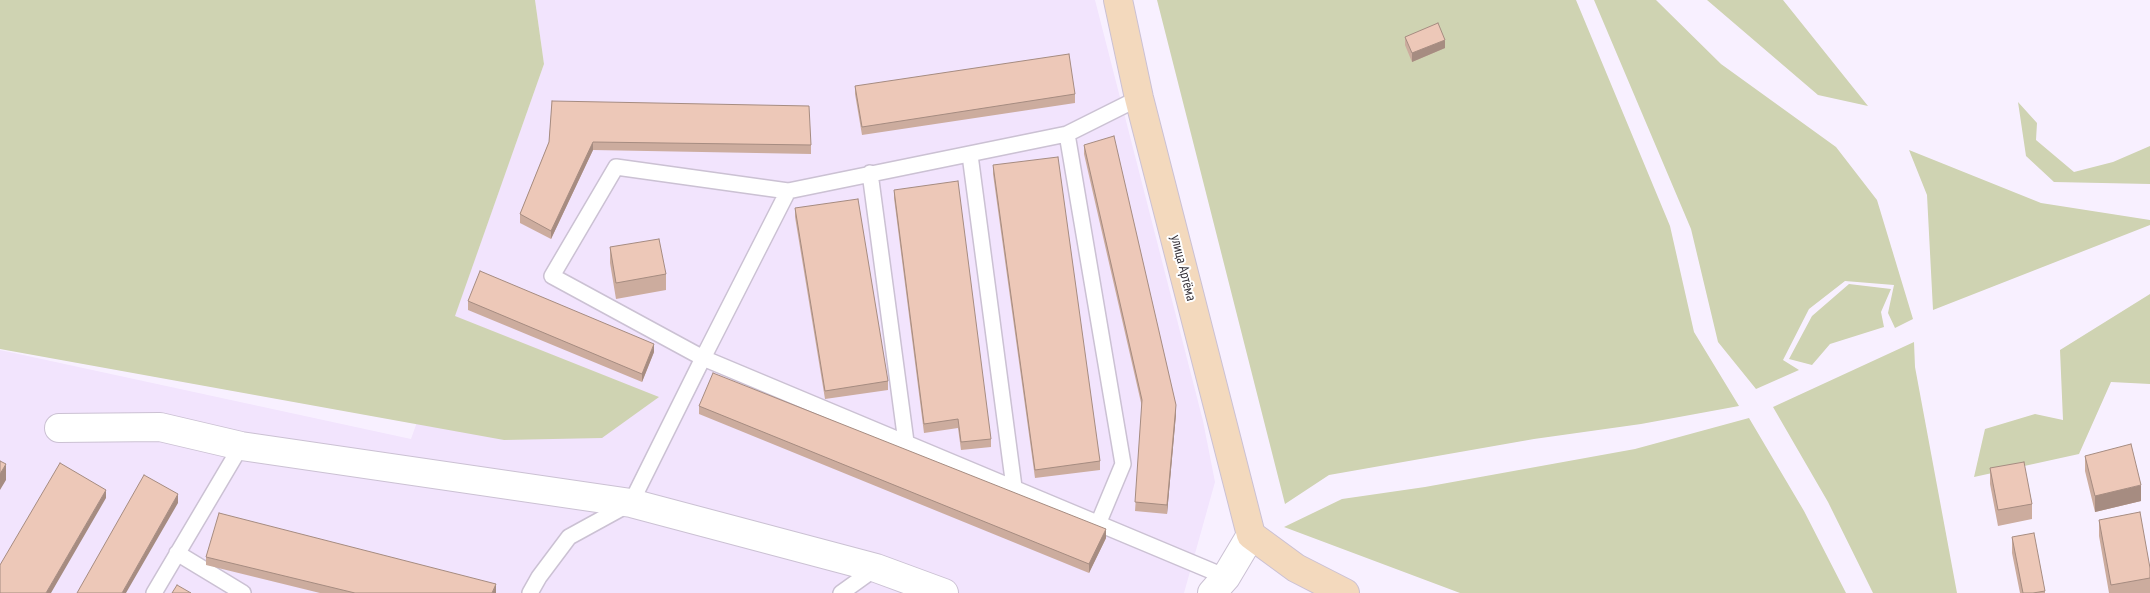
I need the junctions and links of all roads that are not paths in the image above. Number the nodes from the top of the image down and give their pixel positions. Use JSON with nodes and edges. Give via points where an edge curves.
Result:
{"nodes":[{"id":1,"x":1118,"y":0,"type":"edge"},
{"id":2,"x":1139,"y":98,"type":"junction"},
{"id":3,"x":1067,"y":134,"type":"junction"},
{"id":4,"x":970,"y":155,"type":"junction"},
{"id":5,"x":870,"y":173,"type":"junction"},
{"id":6,"x":788,"y":191,"type":"junction"},
{"id":7,"x":703,"y":358,"type":"junction"},
{"id":8,"x":59,"y":428,"type":"dead end"},
{"id":9,"x":906,"y":442,"type":"junction"},
{"id":10,"x":241,"y":446,"type":"junction"},
{"id":11,"x":1014,"y":487,"type":"junction"},
{"id":12,"x":631,"y":503,"type":"junction"},
{"id":13,"x":1098,"y":524,"type":"junction"},
{"id":14,"x":1251,"y":535,"type":"junction"},
{"id":15,"x":177,"y":553,"type":"junction"},
{"id":16,"x":876,"y":568,"type":"junction"},
{"id":17,"x":1219,"y":585,"type":"edge"},
{"id":18,"x":933,"y":591,"type":"edge"},
{"id":19,"x":154,"y":593,"type":"edge"},
{"id":20,"x":243,"y":593,"type":"edge"},
{"id":21,"x":530,"y":593,"type":"edge"},
{"id":22,"x":841,"y":593,"type":"edge"},
{"id":23,"x":1345,"y":593,"type":"edge"}],
"edges":[{"from":1,"to":2,"type":"street","name":"улица Артёма"},
{"from":2,"to":3,"type":"lane"},
{"from":2,"to":14,"type":"street","name":"улица Артёма"},
{"from":3,"to":4,"type":"lane"},
{"from":3,"to":13,"type":"lane","via":[[1123,464]]},
{"from":4,"to":5,"type":"lane"},
{"from":4,"to":11,"type":"lane"},
{"from":5,"to":6,"type":"lane"},
{"from":5,"to":9,"type":"lane"},
{"from":6,"to":7,"type":"lane"},
{"from":6,"to":7,"type":"lane","via":[[616,167],[552,276]]},
{"from":7,"to":9,"type":"lane"},
{"from":7,"to":12,"type":"lane"},
{"from":8,"to":10,"type":"street","via":[[160,427]]},
{"from":9,"to":11,"type":"lane"},
{"from":10,"to":12,"type":"street"},
{"from":10,"to":15,"type":"lane"},
{"from":11,"to":13,"type":"lane"},
{"from":12,"to":16,"type":"street"},
{"from":12,"to":21,"type":"lane","via":[[569,537]]},
{"from":13,"to":17,"type":"lane"},
{"from":14,"to":17,"type":"street"},
{"from":14,"to":23,"type":"street","via":[[1296,568]]},
{"from":15,"to":19,"type":"lane"},
{"from":15,"to":20,"type":"lane"},
{"from":16,"to":18,"type":"street"},
{"from":16,"to":22,"type":"lane"}]}
